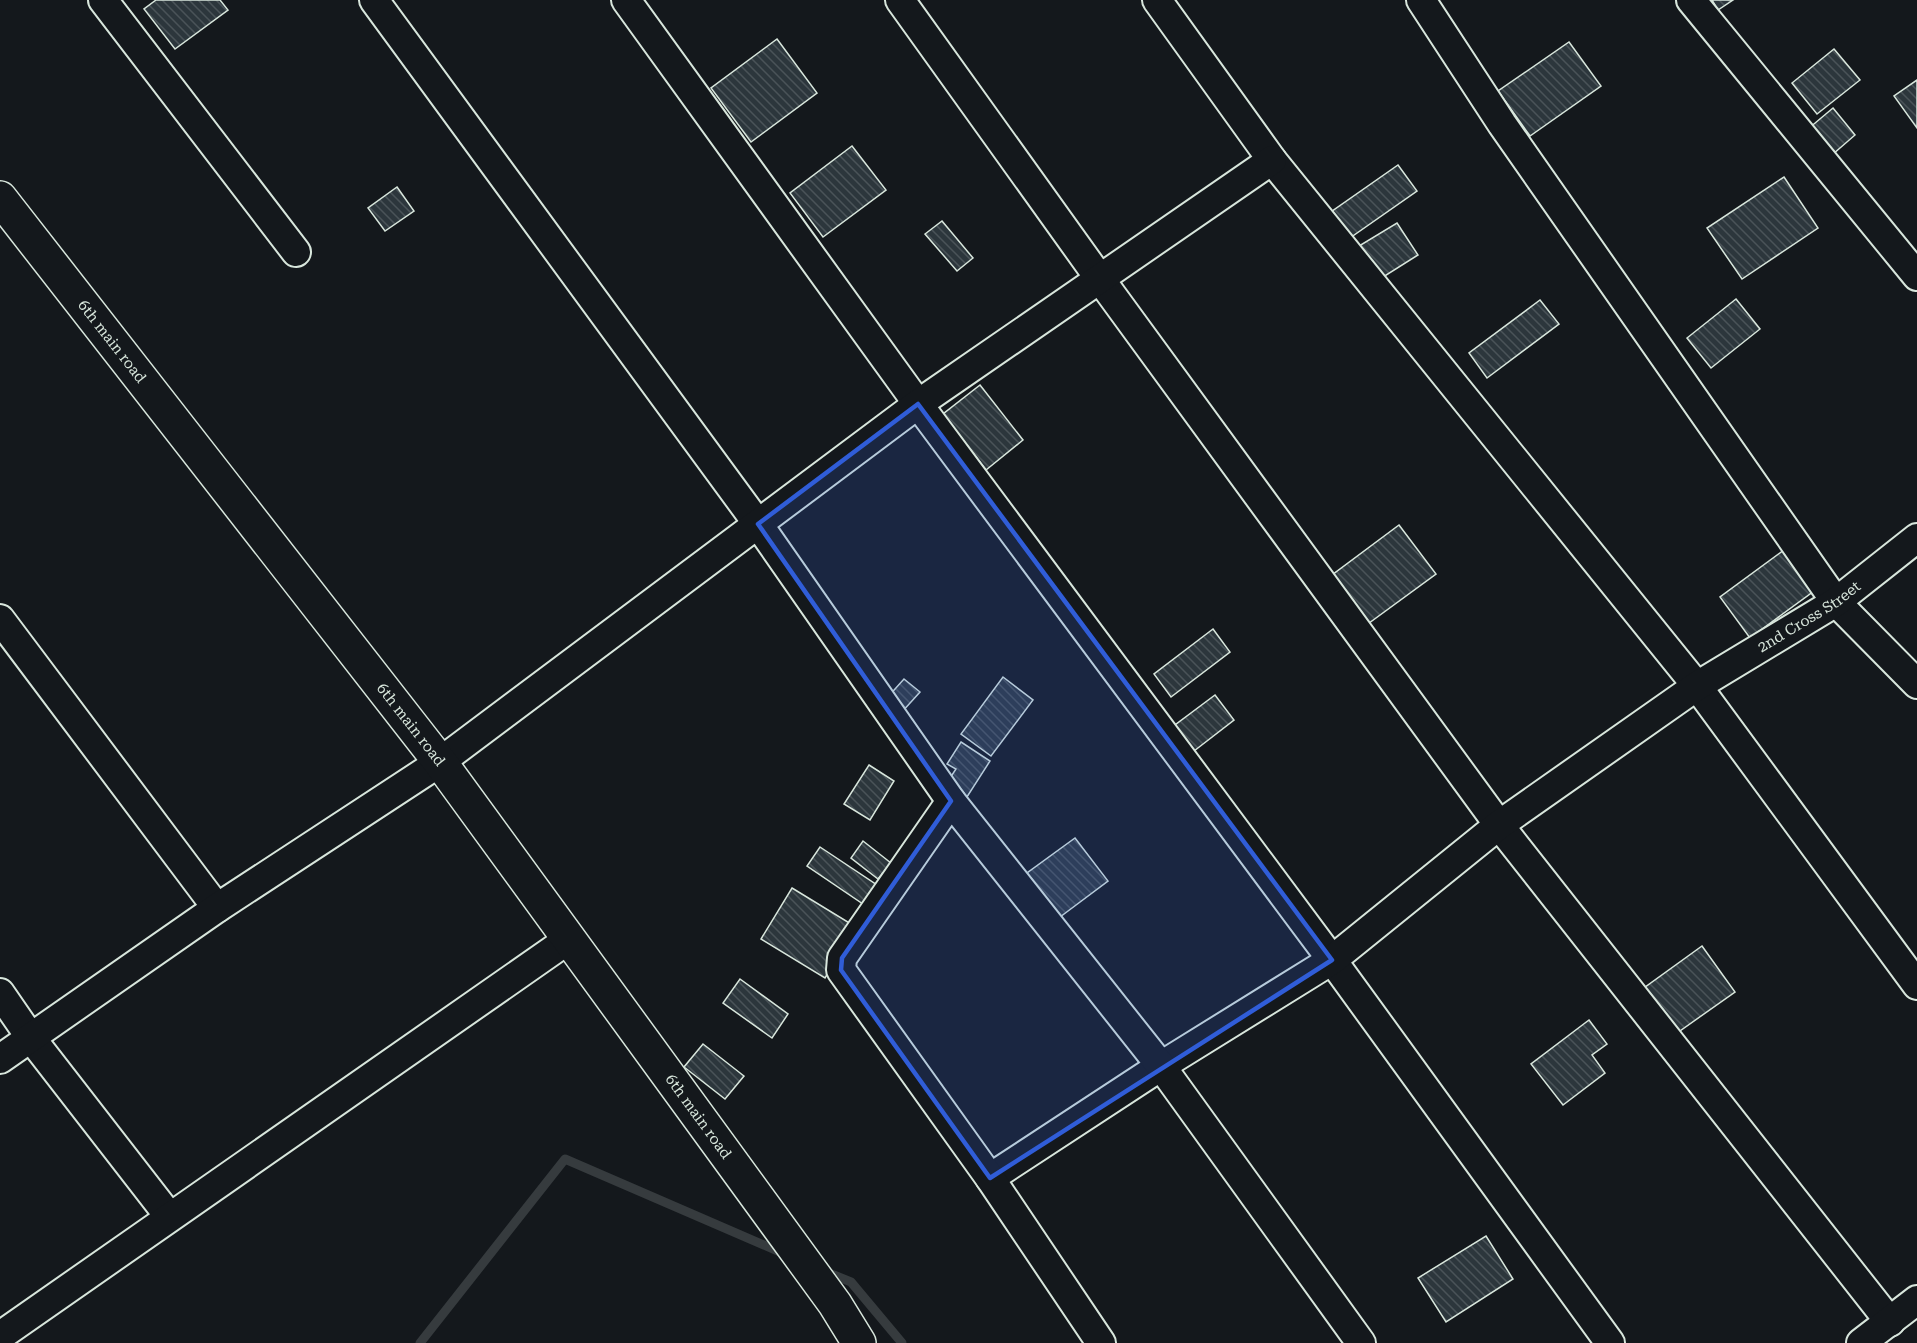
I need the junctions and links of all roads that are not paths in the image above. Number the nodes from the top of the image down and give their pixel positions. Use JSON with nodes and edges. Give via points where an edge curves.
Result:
{"nodes":[{"id":1,"x":103,"y":0,"type":"edge"},
{"id":2,"x":374,"y":0,"type":"edge"},
{"id":3,"x":626,"y":0,"type":"edge"},
{"id":4,"x":900,"y":0,"type":"edge"},
{"id":5,"x":1157,"y":0,"type":"edge"},
{"id":6,"x":1421,"y":0,"type":"edge"},
{"id":7,"x":1691,"y":0,"type":"edge"},
{"id":8,"x":1272,"y":160,"type":"junction"},
{"id":9,"x":0,"y":198,"type":"edge"},
{"id":10,"x":296,"y":252,"type":"dead end"},
{"id":11,"x":1917,"y":276,"type":"edge"},
{"id":12,"x":1100,"y":279,"type":"junction"},
{"id":13,"x":918,"y":404,"type":"junction"},
{"id":14,"x":759,"y":524,"type":"junction"},
{"id":15,"x":1917,"y":538,"type":"edge"},
{"id":16,"x":1836,"y":602,"type":"junction"},
{"id":17,"x":0,"y":619,"type":"edge"},
{"id":18,"x":1917,"y":684,"type":"edge"},
{"id":19,"x":1697,"y":686,"type":"junction"},
{"id":20,"x":440,"y":762,"type":"junction"},
{"id":21,"x":951,"y":801,"type":"junction"},
{"id":22,"x":1498,"y":825,"type":"junction"},
{"id":23,"x":217,"y":908,"type":"junction"},
{"id":24,"x":569,"y":939,"type":"junction"},
{"id":25,"x":1332,"y":960,"type":"junction"},
{"id":26,"x":1917,"y":985,"type":"edge"},
{"id":27,"x":0,"y":993,"type":"edge"},
{"id":28,"x":31,"y":1038,"type":"junction"},
{"id":29,"x":0,"y":1059,"type":"edge"},
{"id":30,"x":1161,"y":1066,"type":"junction"},
{"id":31,"x":990,"y":1178,"type":"junction"},
{"id":32,"x":169,"y":1216,"type":"junction"},
{"id":33,"x":1917,"y":1300,"type":"edge"},
{"id":34,"x":1890,"y":1322,"type":"junction"},
{"id":35,"x":0,"y":1336,"type":"edge"},
{"id":36,"x":859,"y":1343,"type":"edge"},
{"id":37,"x":1101,"y":1343,"type":"edge"},
{"id":38,"x":1361,"y":1343,"type":"edge"},
{"id":39,"x":1610,"y":1343,"type":"edge"},
{"id":40,"x":1861,"y":1343,"type":"edge"}],
"edges":[{"from":1,"to":10,"type":"street"},
{"from":2,"to":14,"type":"street"},
{"from":3,"to":13,"type":"street"},
{"from":4,"to":12,"type":"street"},
{"from":5,"to":8,"type":"street"},
{"from":6,"to":16,"type":"street","via":[[1502,124]]},
{"from":7,"to":11,"type":"street"},
{"from":8,"to":12,"type":"street"},
{"from":8,"to":19,"type":"street"},
{"from":9,"to":20,"type":"street","name":"6th main road"},
{"from":12,"to":13,"type":"street"},
{"from":12,"to":22,"type":"street"},
{"from":13,"to":14,"type":"street"},
{"from":13,"to":25,"type":"street"},
{"from":14,"to":20,"type":"street"},
{"from":14,"to":21,"type":"street"},
{"from":15,"to":16,"type":"street","name":"2nd Cross Street"},
{"from":16,"to":18,"type":"street"},
{"from":16,"to":19,"type":"street","name":"2nd Cross Street"},
{"from":17,"to":23,"type":"street"},
{"from":19,"to":22,"type":"street","name":"2nd Cross Street"},
{"from":19,"to":26,"type":"street"},
{"from":20,"to":23,"type":"street"},
{"from":20,"to":24,"type":"street","name":"6th main road"},
{"from":21,"to":30,"type":"street"},
{"from":21,"to":31,"type":"street","via":[[842,958],[841,970]]},
{"from":22,"to":25,"type":"street","name":"2nd Cross Street"},
{"from":22,"to":34,"type":"street"},
{"from":23,"to":28,"type":"street"},
{"from":24,"to":32,"type":"street"},
{"from":24,"to":36,"type":"street","name":"6th main road","via":[[835,1304]]},
{"from":25,"to":30,"type":"street","name":"2nd Cross Street"},
{"from":25,"to":39,"type":"street"},
{"from":27,"to":28,"type":"street"},
{"from":28,"to":29,"type":"street"},
{"from":28,"to":32,"type":"street"},
{"from":30,"to":31,"type":"street","name":"2nd Cross Street"},
{"from":30,"to":38,"type":"street"},
{"from":31,"to":37,"type":"street"},
{"from":32,"to":35,"type":"street"},
{"from":33,"to":34,"type":"street"},
{"from":34,"to":40,"type":"street"}]}
